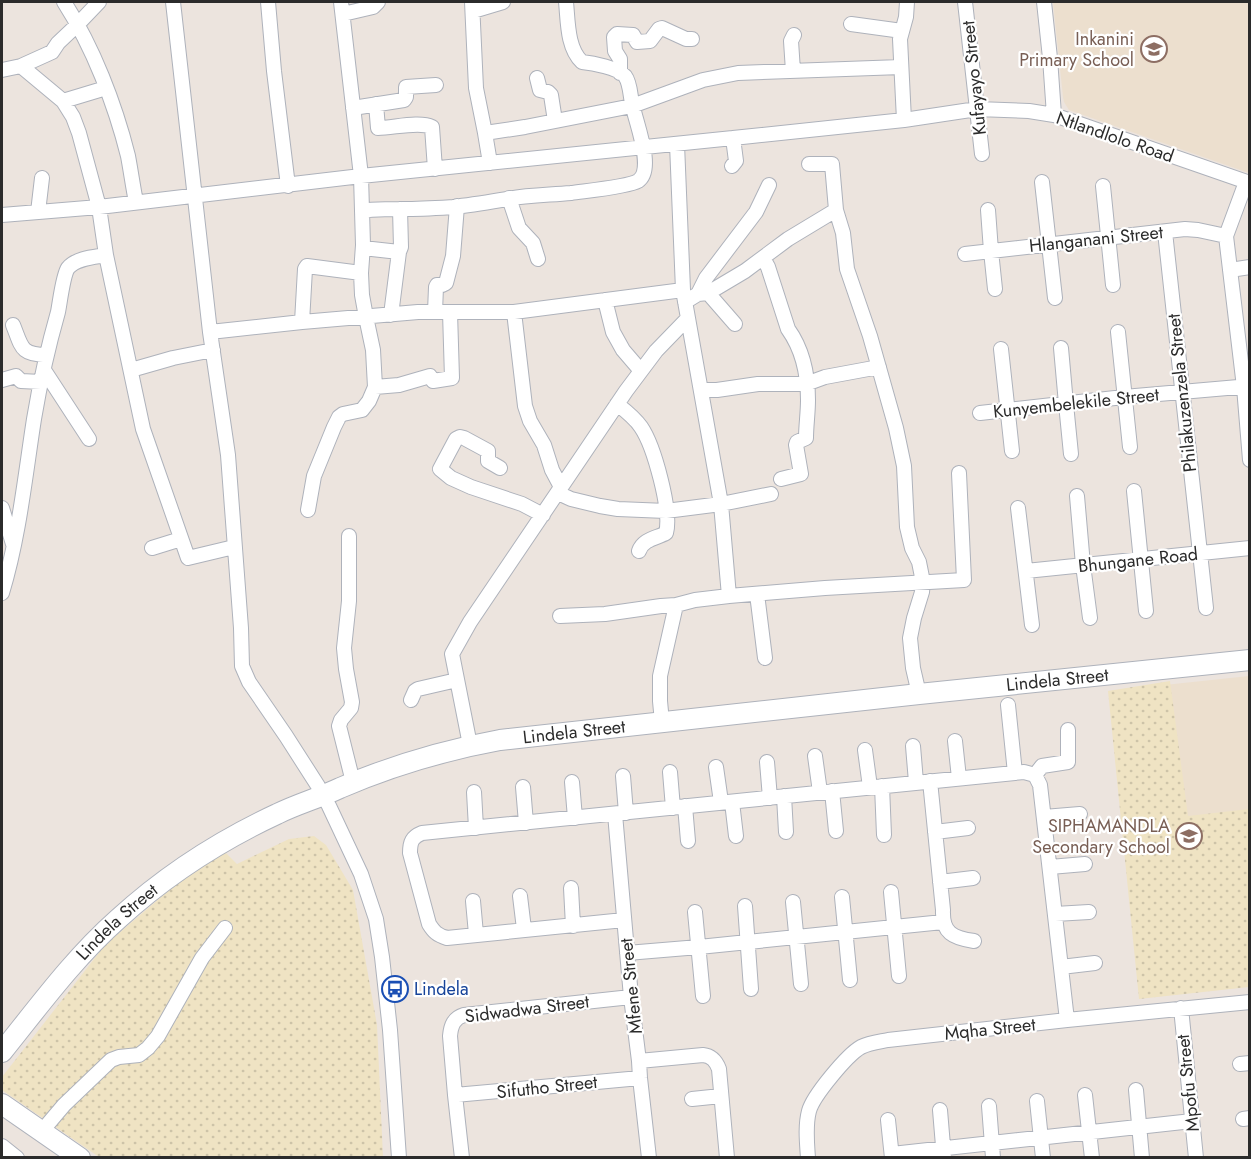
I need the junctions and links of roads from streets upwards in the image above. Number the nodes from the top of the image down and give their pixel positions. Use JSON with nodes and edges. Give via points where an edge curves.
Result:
{"nodes":[{"id":1,"x":64,"y":2,"type":"edge"},
{"id":2,"x":99,"y":2,"type":"edge"},
{"id":3,"x":173,"y":2,"type":"edge"},
{"id":4,"x":268,"y":2,"type":"edge"},
{"id":5,"x":378,"y":2,"type":"edge"},
{"id":6,"x":503,"y":2,"type":"edge"},
{"id":7,"x":566,"y":2,"type":"edge"},
{"id":8,"x":907,"y":2,"type":"edge"},
{"id":9,"x":965,"y":2,"type":"edge"},
{"id":10,"x":1044,"y":2,"type":"edge"},
{"id":11,"x":473,"y":6,"type":"edge"},
{"id":12,"x":342,"y":8,"type":"edge"},
{"id":13,"x":851,"y":24,"type":"dead end"},
{"id":14,"x":904,"y":24,"type":"junction"},
{"id":15,"x":77,"y":26,"type":"junction"},
{"id":16,"x":794,"y":36,"type":"dead end"},
{"id":17,"x":692,"y":39,"type":"dead end"},
{"id":18,"x":21,"y":66,"type":"junction"},
{"id":19,"x":901,"y":67,"type":"junction"},
{"id":20,"x":2,"y":70,"type":"edge"},
{"id":21,"x":793,"y":71,"type":"junction"},
{"id":22,"x":620,"y":73,"type":"junction"},
{"id":23,"x":537,"y":78,"type":"dead end"},
{"id":24,"x":436,"y":85,"type":"dead end"},
{"id":25,"x":106,"y":88,"type":"junction"},
{"id":26,"x":63,"y":101,"type":"junction"},
{"id":27,"x":376,"y":104,"type":"junction"},
{"id":28,"x":632,"y":106,"type":"junction"},
{"id":29,"x":353,"y":108,"type":"junction"},
{"id":30,"x":977,"y":109,"type":"junction"},
{"id":31,"x":1054,"y":116,"type":"junction"},
{"id":32,"x":904,"y":120,"type":"junction"},
{"id":33,"x":555,"y":121,"type":"junction"},
{"id":34,"x":485,"y":133,"type":"junction"},
{"id":35,"x":732,"y":138,"type":"junction"},
{"id":36,"x":677,"y":144,"type":"junction"},
{"id":37,"x":643,"y":147,"type":"junction"},
{"id":38,"x":982,"y":154,"type":"dead end"},
{"id":39,"x":490,"y":163,"type":"junction"},
{"id":40,"x":810,"y":164,"type":"dead end"},
{"id":41,"x":732,"y":166,"type":"dead end"},
{"id":42,"x":435,"y":169,"type":"junction"},
{"id":43,"x":361,"y":176,"type":"junction"},
{"id":44,"x":42,"y":178,"type":"dead end"},
{"id":45,"x":1042,"y":182,"type":"dead end"},
{"id":46,"x":1248,"y":183,"type":"edge"},
{"id":47,"x":769,"y":185,"type":"dead end"},
{"id":48,"x":288,"y":186,"type":"junction"},
{"id":49,"x":1103,"y":186,"type":"dead end"},
{"id":50,"x":195,"y":195,"type":"junction"},
{"id":51,"x":508,"y":198,"type":"junction"},
{"id":52,"x":136,"y":202,"type":"junction"},
{"id":53,"x":457,"y":206,"type":"junction"},
{"id":54,"x":99,"y":207,"type":"junction"},
{"id":55,"x":400,"y":209,"type":"junction"},
{"id":56,"x":836,"y":210,"type":"junction"},
{"id":57,"x":988,"y":210,"type":"dead end"},
{"id":58,"x":362,"y":211,"type":"junction"},
{"id":59,"x":38,"y":212,"type":"junction"},
{"id":60,"x":2,"y":215,"type":"edge"},
{"id":61,"x":1165,"y":232,"type":"junction"},
{"id":62,"x":1226,"y":236,"type":"junction"},
{"id":63,"x":1108,"y":238,"type":"junction"},
{"id":64,"x":1049,"y":244,"type":"junction"},
{"id":65,"x":363,"y":248,"type":"junction"},
{"id":66,"x":991,"y":251,"type":"junction"},
{"id":67,"x":399,"y":252,"type":"junction"},
{"id":68,"x":965,"y":254,"type":"dead end"},
{"id":69,"x":106,"y":255,"type":"junction"},
{"id":70,"x":764,"y":258,"type":"junction"},
{"id":71,"x":538,"y":259,"type":"dead end"},
{"id":72,"x":1250,"y":267,"type":"edge"},
{"id":73,"x":1230,"y":270,"type":"junction"},
{"id":74,"x":361,"y":273,"type":"junction"},
{"id":75,"x":1113,"y":285,"type":"dead end"},
{"id":76,"x":995,"y":289,"type":"dead end"},
{"id":77,"x":703,"y":293,"type":"junction"},
{"id":78,"x":684,"y":296,"type":"junction"},
{"id":79,"x":1055,"y":298,"type":"dead end"},
{"id":80,"x":605,"y":300,"type":"junction"},
{"id":81,"x":435,"y":312,"type":"junction"},
{"id":82,"x":450,"y":312,"type":"junction"},
{"id":83,"x":514,"y":312,"type":"junction"},
{"id":84,"x":391,"y":315,"type":"junction"},
{"id":85,"x":366,"y":317,"type":"junction"},
{"id":86,"x":688,"y":318,"type":"junction"},
{"id":87,"x":302,"y":322,"type":"junction"},
{"id":88,"x":735,"y":324,"type":"dead end"},
{"id":89,"x":14,"y":325,"type":"dead end"},
{"id":90,"x":1243,"y":328,"type":"edge"},
{"id":91,"x":210,"y":332,"type":"junction"},
{"id":92,"x":1118,"y":332,"type":"dead end"},
{"id":93,"x":1061,"y":348,"type":"dead end"},
{"id":94,"x":1001,"y":349,"type":"dead end"},
{"id":95,"x":213,"y":350,"type":"junction"},
{"id":96,"x":46,"y":355,"type":"junction"},
{"id":97,"x":879,"y":367,"type":"junction"},
{"id":98,"x":131,"y":370,"type":"junction"},
{"id":99,"x":642,"y":370,"type":"junction"},
{"id":100,"x":43,"y":376,"type":"junction"},
{"id":101,"x":2,"y":380,"type":"edge"},
{"id":102,"x":806,"y":384,"type":"junction"},
{"id":103,"x":375,"y":387,"type":"junction"},
{"id":104,"x":1247,"y":387,"type":"edge"},
{"id":105,"x":700,"y":390,"type":"junction"},
{"id":106,"x":1182,"y":391,"type":"junction"},
{"id":107,"x":1124,"y":397,"type":"junction"},
{"id":108,"x":617,"y":404,"type":"junction"},
{"id":109,"x":1065,"y":404,"type":"junction"},
{"id":110,"x":1007,"y":411,"type":"junction"},
{"id":111,"x":980,"y":413,"type":"dead end"},
{"id":112,"x":89,"y":439,"type":"dead end"},
{"id":113,"x":1249,"y":443,"type":"edge"},
{"id":114,"x":1130,"y":447,"type":"dead end"},
{"id":115,"x":1012,"y":450,"type":"dead end"},
{"id":116,"x":1071,"y":454,"type":"dead end"},
{"id":117,"x":1250,"y":460,"type":"edge"},
{"id":118,"x":500,"y":468,"type":"dead end"},
{"id":119,"x":959,"y":473,"type":"dead end"},
{"id":120,"x":781,"y":479,"type":"dead end"},
{"id":121,"x":560,"y":490,"type":"junction"},
{"id":122,"x":1134,"y":491,"type":"dead end"},
{"id":123,"x":771,"y":494,"type":"dead end"},
{"id":124,"x":1077,"y":496,"type":"dead end"},
{"id":125,"x":721,"y":504,"type":"junction"},
{"id":126,"x":2,"y":508,"type":"edge"},
{"id":127,"x":1018,"y":508,"type":"dead end"},
{"id":128,"x":308,"y":510,"type":"dead end"},
{"id":129,"x":666,"y":511,"type":"junction"},
{"id":130,"x":543,"y":515,"type":"junction"},
{"id":131,"x":350,"y":536,"type":"dead end"},
{"id":132,"x":181,"y":539,"type":"junction"},
{"id":133,"x":14,"y":546,"type":"junction"},
{"id":134,"x":234,"y":547,"type":"junction"},
{"id":135,"x":1250,"y":548,"type":"edge"},
{"id":136,"x":152,"y":549,"type":"dead end"},
{"id":137,"x":639,"y":551,"type":"dead end"},
{"id":138,"x":1199,"y":554,"type":"junction"},
{"id":139,"x":1141,"y":560,"type":"junction"},
{"id":140,"x":1083,"y":565,"type":"junction"},
{"id":141,"x":1026,"y":571,"type":"junction"},
{"id":142,"x":923,"y":582,"type":"junction"},
{"id":143,"x":2,"y":590,"type":"edge"},
{"id":144,"x":757,"y":594,"type":"junction"},
{"id":145,"x":729,"y":596,"type":"junction"},
{"id":146,"x":676,"y":605,"type":"junction"},
{"id":147,"x":1206,"y":608,"type":"dead end"},
{"id":148,"x":1146,"y":611,"type":"dead end"},
{"id":149,"x":560,"y":616,"type":"dead end"},
{"id":150,"x":1090,"y":618,"type":"dead end"},
{"id":151,"x":1032,"y":625,"type":"dead end"},
{"id":152,"x":765,"y":658,"type":"dead end"},
{"id":153,"x":1250,"y":660,"type":"edge"},
{"id":154,"x":457,"y":680,"type":"junction"},
{"id":155,"x":919,"y":694,"type":"junction"},
{"id":156,"x":411,"y":700,"type":"dead end"},
{"id":157,"x":1008,"y":705,"type":"dead end"},
{"id":158,"x":662,"y":722,"type":"junction"},
{"id":159,"x":1068,"y":730,"type":"dead end"},
{"id":160,"x":955,"y":741,"type":"dead end"},
{"id":161,"x":470,"y":745,"type":"junction"},
{"id":162,"x":913,"y":746,"type":"dead end"},
{"id":163,"x":865,"y":750,"type":"dead end"},
{"id":164,"x":815,"y":756,"type":"dead end"},
{"id":165,"x":767,"y":762,"type":"dead end"},
{"id":166,"x":716,"y":767,"type":"dead end"},
{"id":167,"x":669,"y":771,"type":"dead end"},
{"id":168,"x":1015,"y":772,"type":"junction"},
{"id":169,"x":624,"y":776,"type":"dead end"},
{"id":170,"x":1035,"y":776,"type":"junction"},
{"id":171,"x":959,"y":778,"type":"junction"},
{"id":172,"x":353,"y":782,"type":"junction"},
{"id":173,"x":572,"y":782,"type":"dead end"},
{"id":174,"x":923,"y":782,"type":"junction"},
{"id":175,"x":523,"y":787,"type":"dead end"},
{"id":176,"x":876,"y":787,"type":"junction"},
{"id":177,"x":474,"y":792,"type":"dead end"},
{"id":178,"x":826,"y":792,"type":"junction"},
{"id":179,"x":323,"y":795,"type":"junction"},
{"id":180,"x":784,"y":796,"type":"junction"},
{"id":181,"x":770,"y":798,"type":"junction"},
{"id":182,"x":726,"y":802,"type":"junction"},
{"id":183,"x":679,"y":807,"type":"junction"},
{"id":184,"x":620,"y":813,"type":"junction"},
{"id":185,"x":1080,"y":814,"type":"dead end"},
{"id":186,"x":1044,"y":817,"type":"junction"},
{"id":187,"x":575,"y":818,"type":"junction"},
{"id":188,"x":526,"y":823,"type":"junction"},
{"id":189,"x":476,"y":828,"type":"junction"},
{"id":190,"x":968,"y":828,"type":"dead end"},
{"id":191,"x":836,"y":831,"type":"dead end"},
{"id":192,"x":786,"y":832,"type":"dead end"},
{"id":193,"x":935,"y":832,"type":"junction"},
{"id":194,"x":884,"y":835,"type":"dead end"},
{"id":195,"x":736,"y":836,"type":"dead end"},
{"id":196,"x":688,"y":841,"type":"dead end"},
{"id":197,"x":1085,"y":864,"type":"dead end"},
{"id":198,"x":1050,"y":867,"type":"junction"},
{"id":199,"x":973,"y":878,"type":"dead end"},
{"id":200,"x":940,"y":882,"type":"junction"},
{"id":201,"x":571,"y":888,"type":"dead end"},
{"id":202,"x":891,"y":892,"type":"dead end"},
{"id":203,"x":520,"y":896,"type":"dead end"},
{"id":204,"x":842,"y":897,"type":"dead end"},
{"id":205,"x":472,"y":901,"type":"dead end"},
{"id":206,"x":793,"y":902,"type":"dead end"},
{"id":207,"x":745,"y":906,"type":"dead end"},
{"id":208,"x":695,"y":912,"type":"dead end"},
{"id":209,"x":1089,"y":912,"type":"dead end"},
{"id":210,"x":1055,"y":914,"type":"junction"},
{"id":211,"x":624,"y":920,"type":"junction"},
{"id":212,"x":943,"y":922,"type":"junction"},
{"id":213,"x":573,"y":926,"type":"junction"},
{"id":214,"x":895,"y":926,"type":"junction"},
{"id":215,"x":225,"y":928,"type":"dead end"},
{"id":216,"x":524,"y":929,"type":"junction"},
{"id":217,"x":845,"y":931,"type":"junction"},
{"id":218,"x":476,"y":934,"type":"junction"},
{"id":219,"x":797,"y":936,"type":"junction"},
{"id":220,"x":974,"y":940,"type":"dead end"},
{"id":221,"x":747,"y":942,"type":"junction"},
{"id":222,"x":699,"y":947,"type":"junction"},
{"id":223,"x":627,"y":953,"type":"junction"},
{"id":224,"x":1095,"y":963,"type":"dead end"},
{"id":225,"x":1061,"y":967,"type":"junction"},
{"id":226,"x":899,"y":976,"type":"dead end"},
{"id":227,"x":850,"y":980,"type":"dead end"},
{"id":228,"x":801,"y":984,"type":"dead end"},
{"id":229,"x":751,"y":989,"type":"dead end"},
{"id":230,"x":703,"y":996,"type":"dead end"},
{"id":231,"x":631,"y":997,"type":"junction"},
{"id":232,"x":1250,"y":1002,"type":"edge"},
{"id":233,"x":1181,"y":1008,"type":"junction"},
{"id":234,"x":1067,"y":1020,"type":"junction"},
{"id":235,"x":2,"y":1052,"type":"edge"},
{"id":236,"x":639,"y":1061,"type":"junction"},
{"id":237,"x":640,"y":1078,"type":"junction"},
{"id":238,"x":1136,"y":1090,"type":"dead end"},
{"id":239,"x":455,"y":1095,"type":"junction"},
{"id":240,"x":1085,"y":1095,"type":"dead end"},
{"id":241,"x":722,"y":1096,"type":"junction"},
{"id":242,"x":692,"y":1099,"type":"dead end"},
{"id":243,"x":1037,"y":1101,"type":"dead end"},
{"id":244,"x":2,"y":1104,"type":"edge"},
{"id":245,"x":989,"y":1106,"type":"dead end"},
{"id":246,"x":940,"y":1110,"type":"dead end"},
{"id":247,"x":888,"y":1120,"type":"dead end"},
{"id":248,"x":1192,"y":1120,"type":"junction"},
{"id":249,"x":1138,"y":1127,"type":"junction"},
{"id":250,"x":42,"y":1131,"type":"junction"},
{"id":251,"x":1088,"y":1132,"type":"junction"},
{"id":252,"x":1041,"y":1137,"type":"junction"},
{"id":253,"x":992,"y":1143,"type":"junction"},
{"id":254,"x":2,"y":1146,"type":"edge"},
{"id":255,"x":944,"y":1153,"type":"edge"},
{"id":256,"x":892,"y":1156,"type":"edge"},
{"id":257,"x":644,"y":1157,"type":"edge"},
{"id":258,"x":17,"y":1158,"type":"edge"},
{"id":259,"x":80,"y":1158,"type":"edge"},
{"id":260,"x":399,"y":1158,"type":"edge"},
{"id":261,"x":462,"y":1158,"type":"edge"},
{"id":262,"x":727,"y":1158,"type":"edge"},
{"id":263,"x":808,"y":1158,"type":"edge"},
{"id":264,"x":993,"y":1158,"type":"edge"},
{"id":265,"x":1043,"y":1158,"type":"edge"},
{"id":266,"x":1092,"y":1158,"type":"edge"},
{"id":267,"x":1142,"y":1158,"type":"edge"},
{"id":268,"x":1196,"y":1158,"type":"edge"}],
"edges":[{"from":1,"to":15,"type":"street"},
{"from":2,"to":15,"type":"street"},
{"from":3,"to":50,"type":"street"},
{"from":4,"to":48,"type":"street"},
{"from":5,"to":12,"type":"street","via":[[373,7]]},
{"from":6,"to":11,"type":"street"},
{"from":7,"to":22,"type":"street","via":[[570,38],[578,58]]},
{"from":8,"to":14,"type":"street"},
{"from":9,"to":30,"type":"street","name":"Kufayayo Street"},
{"from":10,"to":31,"type":"street"},
{"from":11,"to":34,"type":"street","via":[[476,88]]},
{"from":12,"to":29,"type":"street"},
{"from":13,"to":14,"type":"street"},
{"from":14,"to":19,"type":"street"},
{"from":15,"to":18,"type":"street","via":[[52,52]]},
{"from":15,"to":25,"type":"street"},
{"from":16,"to":21,"type":"street"},
{"from":17,"to":22,"type":"street","via":[[662,28],[650,40],[637,42],[633,35],[616,34]]},
{"from":18,"to":20,"type":"street"},
{"from":18,"to":26,"type":"street"},
{"from":19,"to":21,"type":"street"},
{"from":19,"to":32,"type":"street"},
{"from":21,"to":28,"type":"street","via":[[738,73],[703,80]]},
{"from":22,"to":28,"type":"street","via":[[628,82]]},
{"from":23,"to":33,"type":"street","via":[[540,90],[551,95]]},
{"from":24,"to":27,"type":"street","via":[[408,87],[404,100]]},
{"from":25,"to":26,"type":"street"},
{"from":25,"to":52,"type":"street","via":[[127,156]]},
{"from":26,"to":54,"type":"street","via":[[79,133]]},
{"from":27,"to":29,"type":"street"},
{"from":27,"to":42,"type":"street","via":[[378,128],[432,127]]},
{"from":28,"to":33,"type":"street"},
{"from":28,"to":37,"type":"street"},
{"from":29,"to":43,"type":"street"},
{"from":30,"to":31,"type":"street","name":"Ntlandlolo Road"},
{"from":30,"to":32,"type":"street","name":"Ntlandlolo Road"},
{"from":30,"to":38,"type":"street","name":"Kufayayo Street"},
{"from":31,"to":46,"type":"street","name":"Ntlandlolo Road"},
{"from":32,"to":35,"type":"street","name":"Ntlandlolo Road"},
{"from":33,"to":34,"type":"street"},
{"from":34,"to":39,"type":"street"},
{"from":35,"to":36,"type":"street","name":"Ntlandlolo Road"},
{"from":35,"to":41,"type":"street","via":[[736,161]]},
{"from":36,"to":37,"type":"street","name":"Ntlandlolo Road"},
{"from":36,"to":78,"type":"street"},
{"from":37,"to":39,"type":"street","name":"Ntlandlolo Road"},
{"from":37,"to":51,"type":"street","via":[[644,174],[636,182]]},
{"from":39,"to":42,"type":"street","name":"Ntlandlolo Road"},
{"from":40,"to":56,"type":"street","via":[[832,164]]},
{"from":42,"to":43,"type":"street","name":"Ntlandlolo Road"},
{"from":43,"to":48,"type":"street","name":"Ntlandlolo Road"},
{"from":43,"to":58,"type":"street"},
{"from":44,"to":59,"type":"street"},
{"from":45,"to":64,"type":"street"},
{"from":46,"to":62,"type":"street"},
{"from":47,"to":77,"type":"street","via":[[756,212],[706,278]]},
{"from":48,"to":50,"type":"street","name":"Ntlandlolo Road"},
{"from":49,"to":63,"type":"street"},
{"from":50,"to":52,"type":"street","name":"Ntlandlolo Road"},
{"from":50,"to":91,"type":"street"},
{"from":51,"to":53,"type":"street"},
{"from":51,"to":71,"type":"street","via":[[519,228],[533,243]]},
{"from":52,"to":54,"type":"street","name":"Ntlandlolo Road"},
{"from":53,"to":55,"type":"street"},
{"from":53,"to":81,"type":"street","via":[[453,256],[446,284],[436,287]]},
{"from":54,"to":59,"type":"street","name":"Ntlandlolo Road"},
{"from":54,"to":69,"type":"street"},
{"from":55,"to":58,"type":"street"},
{"from":55,"to":67,"type":"street"},
{"from":56,"to":70,"type":"street"},
{"from":56,"to":97,"type":"street","via":[[847,269]]},
{"from":57,"to":66,"type":"street"},
{"from":58,"to":65,"type":"street"},
{"from":59,"to":60,"type":"street","name":"Ntlandlolo Road"},
{"from":61,"to":62,"type":"street","name":"Hlanganani Street","via":[[1185,229]]},
{"from":61,"to":63,"type":"street","name":"Hlanganani Street"},
{"from":61,"to":106,"type":"street","name":"Philakuzenzela Street"},
{"from":62,"to":73,"type":"street"},
{"from":63,"to":64,"type":"street","name":"Hlanganani Street"},
{"from":63,"to":75,"type":"street"},
{"from":64,"to":66,"type":"street","name":"Hlanganani Street"},
{"from":64,"to":79,"type":"street"},
{"from":65,"to":67,"type":"street"},
{"from":65,"to":74,"type":"street"},
{"from":66,"to":68,"type":"street","name":"Hlanganani Street"},
{"from":66,"to":76,"type":"street"},
{"from":67,"to":84,"type":"street"},
{"from":69,"to":96,"type":"street","via":[[75,262],[67,269]]},
{"from":69,"to":98,"type":"street"},
{"from":70,"to":77,"type":"street"},
{"from":70,"to":102,"type":"street","via":[[788,329],[803,358]]},
{"from":72,"to":73,"type":"street"},
{"from":73,"to":90,"type":"street"},
{"from":74,"to":85,"type":"street"},
{"from":74,"to":87,"type":"street","via":[[307,266]]},
{"from":77,"to":78,"type":"street"},
{"from":77,"to":88,"type":"street"},
{"from":78,"to":80,"type":"street"},
{"from":78,"to":86,"type":"street"},
{"from":80,"to":83,"type":"street"},
{"from":80,"to":99,"type":"street","via":[[613,332]]},
{"from":81,"to":82,"type":"street"},
{"from":81,"to":84,"type":"street"},
{"from":82,"to":83,"type":"street"},
{"from":82,"to":103,"type":"street","via":[[452,378],[434,381],[430,376]]},
{"from":83,"to":121,"type":"street","via":[[525,406]]},
{"from":84,"to":85,"type":"street"},
{"from":85,"to":87,"type":"street"},
{"from":85,"to":103,"type":"street"},
{"from":86,"to":99,"type":"street"},
{"from":86,"to":105,"type":"street"},
{"from":87,"to":91,"type":"street"},
{"from":89,"to":96,"type":"street","via":[[28,353]]},
{"from":90,"to":104,"type":"street"},
{"from":91,"to":95,"type":"street"},
{"from":92,"to":107,"type":"street"},
{"from":93,"to":109,"type":"street"},
{"from":94,"to":110,"type":"street"},
{"from":95,"to":98,"type":"street"},
{"from":95,"to":134,"type":"street","via":[[228,455]]},
{"from":96,"to":100,"type":"street"},
{"from":97,"to":102,"type":"street"},
{"from":97,"to":142,"type":"street","via":[[904,466],[907,527]]},
{"from":98,"to":132,"type":"street","via":[[143,429]]},
{"from":99,"to":108,"type":"street"},
{"from":100,"to":101,"type":"street"},
{"from":100,"to":112,"type":"street"},
{"from":100,"to":133,"type":"street"},
{"from":102,"to":105,"type":"street"},
{"from":102,"to":120,"type":"street","via":[[806,438],[796,445],[801,474]]},
{"from":103,"to":128,"type":"street","via":[[362,410],[343,414],[334,426],[314,476]]},
{"from":104,"to":106,"type":"street","name":"Kunyembelekile Street"},
{"from":104,"to":113,"type":"street"},
{"from":105,"to":125,"type":"street"},
{"from":106,"to":107,"type":"street","name":"Kunyembelekile Street"},
{"from":106,"to":138,"type":"street","name":"Philakuzenzela Street"},
{"from":107,"to":109,"type":"street","name":"Kunyembelekile Street"},
{"from":107,"to":114,"type":"street"},
{"from":108,"to":121,"type":"street"},
{"from":108,"to":129,"type":"street","via":[[633,417],[649,440]]},
{"from":109,"to":110,"type":"street","name":"Kunyembelekile Street"},
{"from":109,"to":116,"type":"street"},
{"from":110,"to":111,"type":"street","name":"Kunyembelekile Street"},
{"from":110,"to":115,"type":"street"},
{"from":113,"to":117,"type":"street"},
{"from":118,"to":130,"type":"street","via":[[488,461],[488,451],[460,437],[441,469],[471,487]]},
{"from":119,"to":142,"type":"street","via":[[964,580]]},
{"from":121,"to":129,"type":"street","via":[[571,499],[600,506]]},
{"from":121,"to":130,"type":"street"},
{"from":122,"to":139,"type":"street"},
{"from":123,"to":125,"type":"street"},
{"from":124,"to":140,"type":"street"},
{"from":125,"to":129,"type":"street"},
{"from":125,"to":145,"type":"street"},
{"from":126,"to":133,"type":"street"},
{"from":127,"to":141,"type":"street"},
{"from":129,"to":137,"type":"street","via":[[666,532],[644,543]]},
{"from":130,"to":154,"type":"street","via":[[452,654]]},
{"from":131,"to":172,"type":"street","via":[[344,648],[352,702],[339,726]]},
{"from":132,"to":134,"type":"street","via":[[188,558]]},
{"from":132,"to":136,"type":"street"},
{"from":133,"to":143,"type":"street"},
{"from":134,"to":179,"type":"street","via":[[242,666]]},
{"from":135,"to":138,"type":"street","name":"Bhungane Road"},
{"from":138,"to":139,"type":"street","name":"Bhungane Road"},
{"from":138,"to":147,"type":"street","name":"Philakuzenzela Street"},
{"from":139,"to":140,"type":"street","name":"Bhungane Road"},
{"from":139,"to":148,"type":"street"},
{"from":140,"to":141,"type":"street","name":"Bhungane Road"},
{"from":140,"to":150,"type":"street"},
{"from":141,"to":151,"type":"street"},
{"from":142,"to":144,"type":"street"},
{"from":142,"to":155,"type":"street","via":[[910,638]]},
{"from":144,"to":145,"type":"street"},
{"from":144,"to":152,"type":"street"},
{"from":145,"to":146,"type":"street"},
{"from":146,"to":149,"type":"street"},
{"from":146,"to":158,"type":"street","via":[[660,676]]},
{"from":153,"to":155,"type":"street","name":"Lindela Street"},
{"from":154,"to":156,"type":"street","via":[[418,689]]},
{"from":154,"to":161,"type":"street"},
{"from":155,"to":158,"type":"street","name":"Lindela Street"},
{"from":157,"to":168,"type":"street"},
{"from":158,"to":161,"type":"street","name":"Lindela Street"},
{"from":159,"to":170,"type":"street","via":[[1068,762],[1042,766]]},
{"from":160,"to":171,"type":"street"},
{"from":161,"to":172,"type":"street","name":"Lindela Street"},
{"from":162,"to":174,"type":"street"},
{"from":163,"to":176,"type":"street"},
{"from":164,"to":178,"type":"street"},
{"from":165,"to":181,"type":"street"},
{"from":166,"to":182,"type":"street"},
{"from":167,"to":183,"type":"street"},
{"from":168,"to":170,"type":"street"},
{"from":168,"to":171,"type":"street"},
{"from":169,"to":184,"type":"street","name":"Mfene Street"},
{"from":170,"to":186,"type":"street"},
{"from":171,"to":174,"type":"street"},
{"from":172,"to":179,"type":"street","name":"Lindela Street"},
{"from":173,"to":187,"type":"street"},
{"from":174,"to":176,"type":"street"},
{"from":174,"to":193,"type":"street"},
{"from":175,"to":188,"type":"street"},
{"from":176,"to":178,"type":"street"},
{"from":176,"to":194,"type":"street"},
{"from":177,"to":189,"type":"street"},
{"from":178,"to":180,"type":"street"},
{"from":178,"to":191,"type":"street"},
{"from":179,"to":235,"type":"street","name":"Lindela Street","via":[[236,835],[187,864],[142,898],[73,964]]},
{"from":179,"to":260,"type":"street","via":[[361,874],[376,920],[390,1030]]},
{"from":180,"to":181,"type":"street"},
{"from":180,"to":192,"type":"street"},
{"from":181,"to":182,"type":"street"},
{"from":182,"to":183,"type":"street"},
{"from":182,"to":195,"type":"street"},
{"from":183,"to":184,"type":"street"},
{"from":183,"to":196,"type":"street"},
{"from":184,"to":187,"type":"street"},
{"from":184,"to":211,"type":"street","name":"Mfene Street"},
{"from":185,"to":186,"type":"street"},
{"from":186,"to":198,"type":"street"},
{"from":187,"to":188,"type":"street"},
{"from":188,"to":189,"type":"street"},
{"from":189,"to":218,"type":"street","via":[[422,833],[412,839],[410,853],[434,932],[447,938]]},
{"from":190,"to":193,"type":"street"},
{"from":193,"to":200,"type":"street"},
{"from":197,"to":198,"type":"street"},
{"from":198,"to":210,"type":"street"},
{"from":199,"to":200,"type":"street"},
{"from":200,"to":212,"type":"street"},
{"from":201,"to":213,"type":"street"},
{"from":202,"to":214,"type":"street"},
{"from":203,"to":216,"type":"street"},
{"from":204,"to":217,"type":"street"},
{"from":205,"to":218,"type":"street"},
{"from":206,"to":219,"type":"street"},
{"from":207,"to":221,"type":"street"},
{"from":208,"to":222,"type":"street"},
{"from":209,"to":210,"type":"street"},
{"from":210,"to":225,"type":"street"},
{"from":211,"to":213,"type":"street"},
{"from":211,"to":223,"type":"street","name":"Mfene Street"},
{"from":212,"to":214,"type":"street"},
{"from":212,"to":220,"type":"street","via":[[954,936]]},
{"from":213,"to":216,"type":"street"},
{"from":214,"to":217,"type":"street"},
{"from":214,"to":226,"type":"street"},
{"from":215,"to":250,"type":"street","via":[[202,958],[148,1048],[139,1055],[111,1060]]},
{"from":216,"to":218,"type":"street"},
{"from":217,"to":219,"type":"street"},
{"from":217,"to":227,"type":"street"},
{"from":219,"to":221,"type":"street"},
{"from":219,"to":228,"type":"street"},
{"from":221,"to":222,"type":"street"},
{"from":221,"to":229,"type":"street"},
{"from":222,"to":223,"type":"street"},
{"from":222,"to":230,"type":"street"},
{"from":223,"to":231,"type":"street","name":"Mfene Street"},
{"from":224,"to":225,"type":"street"},
{"from":225,"to":234,"type":"street"},
{"from":231,"to":236,"type":"street","name":"Mfene Street"},
{"from":231,"to":239,"type":"street","name":"Sidwadwa Street","via":[[458,1017],[450,1028]]},
{"from":232,"to":233,"type":"street","name":"Mqha Street"},
{"from":233,"to":234,"type":"street","name":"Mqha Street"},
{"from":233,"to":248,"type":"street","name":"Mpofu Street"},
{"from":234,"to":263,"type":"street","name":"Mqha Street","via":[[867,1044],[852,1053],[809,1109]]},
{"from":236,"to":237,"type":"street","name":"Mfene Street"},
{"from":236,"to":241,"type":"street","via":[[708,1056],[719,1069]]},
{"from":237,"to":239,"type":"street","name":"Sifutho Street"},
{"from":237,"to":257,"type":"street","name":"Mfene Street"},
{"from":238,"to":249,"type":"street"},
{"from":239,"to":261,"type":"street","name":"Sidwadwa Street"},
{"from":240,"to":251,"type":"street"},
{"from":241,"to":242,"type":"street"},
{"from":241,"to":262,"type":"street"},
{"from":243,"to":252,"type":"street"},
{"from":244,"to":250,"type":"street"},
{"from":245,"to":253,"type":"street"},
{"from":246,"to":255,"type":"street"},
{"from":247,"to":256,"type":"street"},
{"from":248,"to":249,"type":"street"},
{"from":248,"to":268,"type":"street","name":"Mpofu Street"},
{"from":249,"to":251,"type":"street"},
{"from":249,"to":267,"type":"street"},
{"from":250,"to":259,"type":"street"},
{"from":251,"to":252,"type":"street"},
{"from":251,"to":266,"type":"street"},
{"from":252,"to":253,"type":"street"},
{"from":252,"to":265,"type":"street"},
{"from":253,"to":255,"type":"street"},
{"from":253,"to":264,"type":"street"},
{"from":254,"to":258,"type":"street"},
{"from":255,"to":256,"type":"street"}]}
